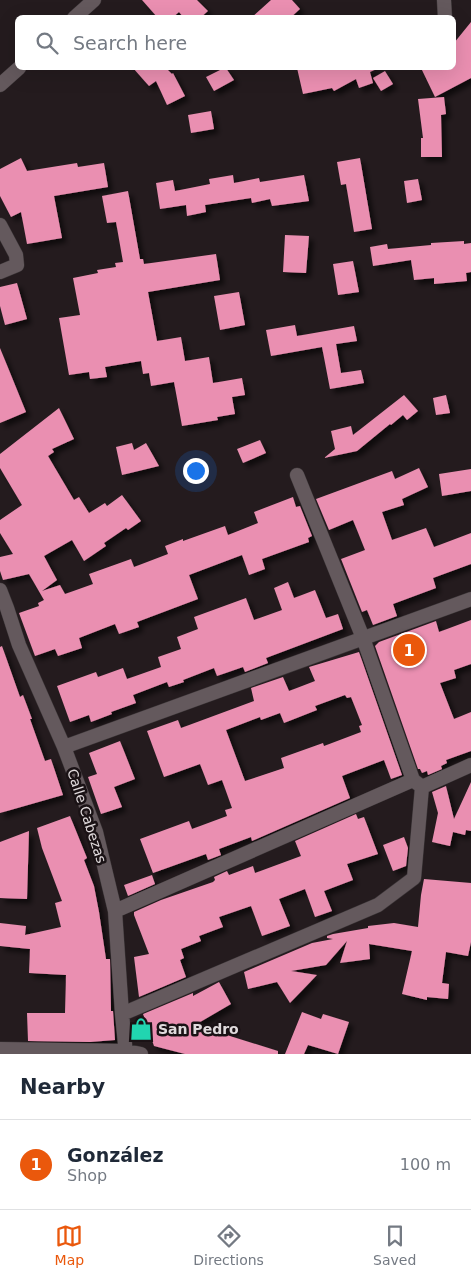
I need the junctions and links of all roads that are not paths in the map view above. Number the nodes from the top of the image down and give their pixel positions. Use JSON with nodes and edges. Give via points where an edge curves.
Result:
{"nodes":[{"id":1,"x":94,"y":0,"type":"edge"},
{"id":2,"x":444,"y":0,"type":"edge"},
{"id":3,"x":77,"y":15,"type":"edge"},
{"id":4,"x":444,"y":15,"type":"edge"},
{"id":5,"x":17,"y":70,"type":"edge"},
{"id":6,"x":0,"y":85,"type":"edge"},
{"id":7,"x":0,"y":225,"type":"edge"},
{"id":8,"x":0,"y":272,"type":"edge"},
{"id":9,"x":297,"y":475,"type":"dead end"},
{"id":10,"x":0,"y":590,"type":"edge"},
{"id":11,"x":471,"y":599,"type":"edge"},
{"id":12,"x":363,"y":638,"type":"junction"},
{"id":13,"x":64,"y":747,"type":"junction"},
{"id":14,"x":471,"y":765,"type":"edge"},
{"id":15,"x":417,"y":783,"type":"junction"},
{"id":16,"x":115,"y":911,"type":"junction"},
{"id":17,"x":122,"y":1014,"type":"junction"},
{"id":18,"x":0,"y":1049,"type":"edge"},
{"id":19,"x":126,"y":1052,"type":"edge"},
{"id":20,"x":141,"y":1054,"type":"edge"}],
"edges":[{"from":1,"to":3,"type":"street"},
{"from":2,"to":4,"type":"street"},
{"from":5,"to":6,"type":"street"},
{"from":7,"to":8,"type":"street","via":[[16,255],[17,265]]},
{"from":9,"to":12,"type":"street"},
{"from":10,"to":13,"type":"street","name":"Calle Cabezas","via":[[19,645]]},
{"from":11,"to":12,"type":"street"},
{"from":12,"to":13,"type":"street"},
{"from":12,"to":15,"type":"street"},
{"from":13,"to":16,"type":"street","name":"Calle Cabezas","via":[[96,832]]},
{"from":14,"to":15,"type":"street"},
{"from":15,"to":16,"type":"street"},
{"from":15,"to":17,"type":"street","via":[[414,878],[378,905]]},
{"from":16,"to":17,"type":"street","name":"Calle Cabezas"},
{"from":17,"to":19,"type":"street","name":"Calle Cabezas"},
{"from":18,"to":19,"type":"street"},
{"from":19,"to":20,"type":"street"}]}
